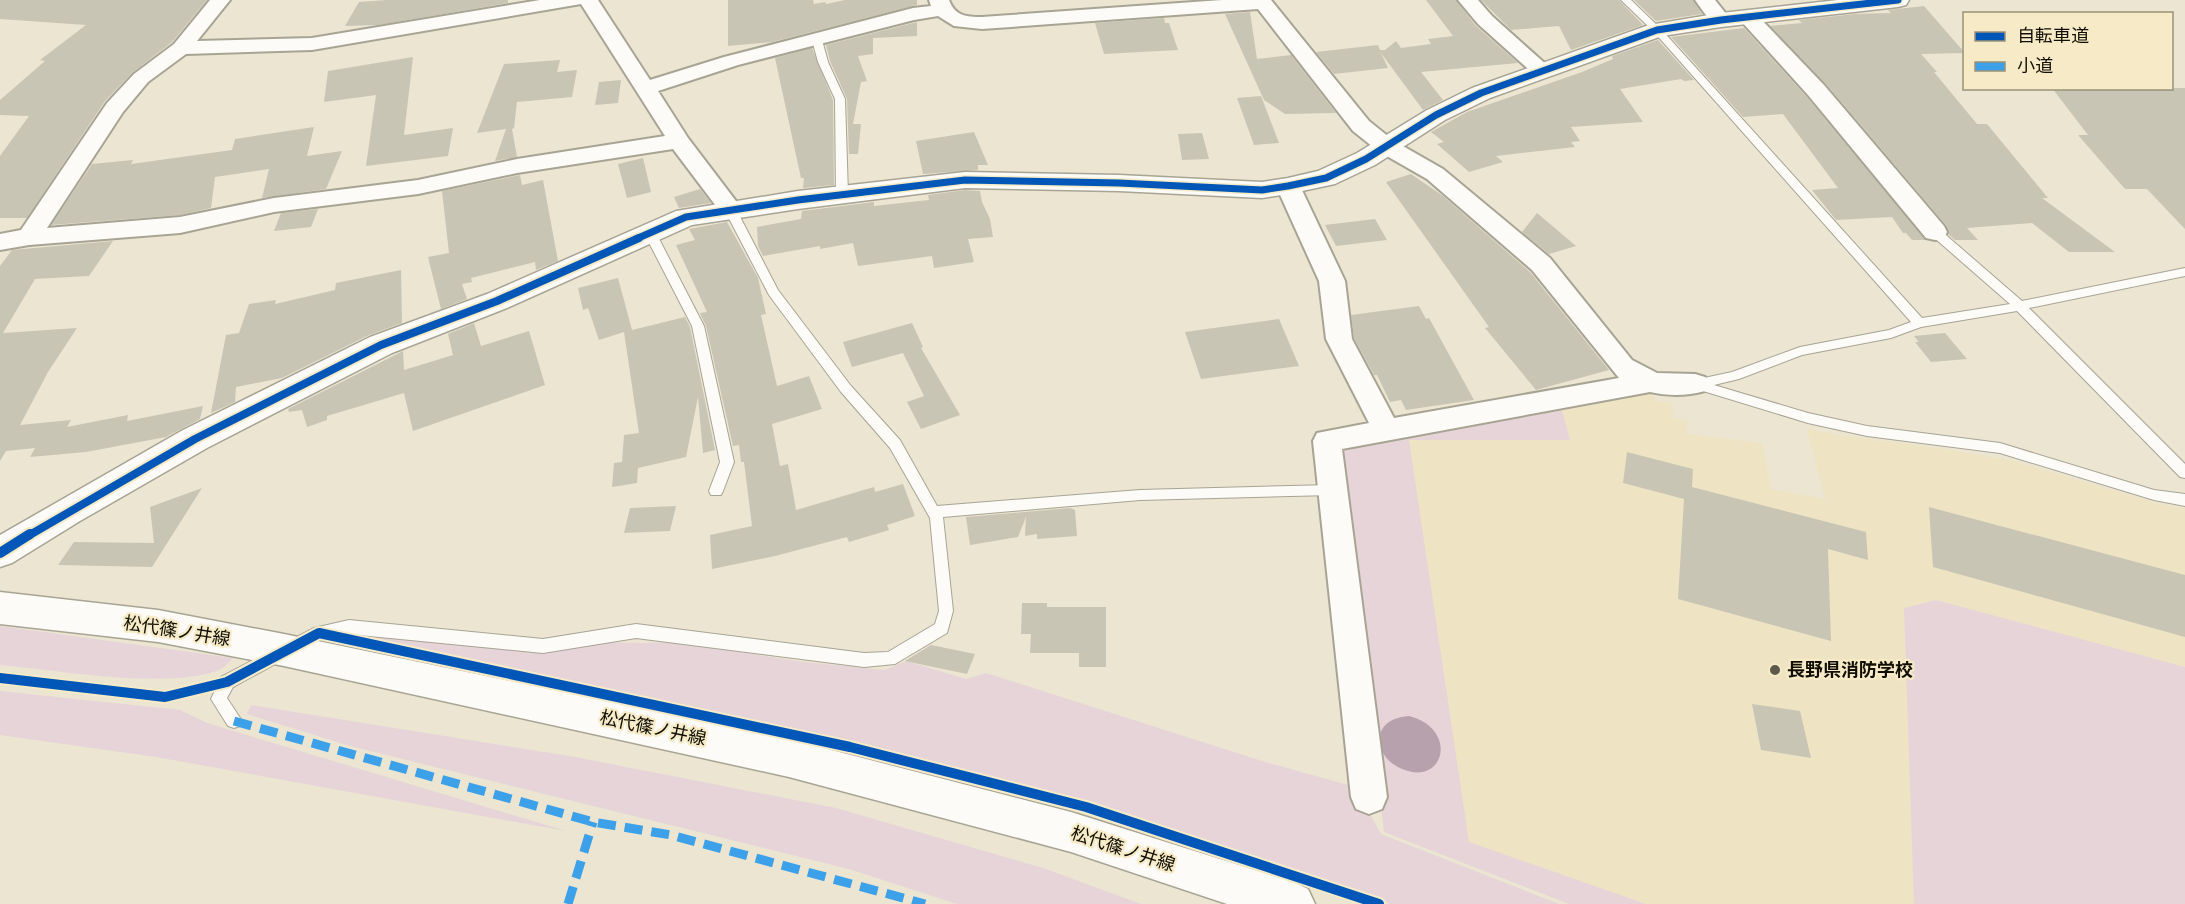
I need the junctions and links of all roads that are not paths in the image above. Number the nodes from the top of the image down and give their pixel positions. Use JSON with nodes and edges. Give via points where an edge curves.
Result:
{"nodes":[{"id":1,"x":220,"y":0,"type":"edge"},
{"id":2,"x":575,"y":0,"type":"edge"},
{"id":3,"x":588,"y":0,"type":"edge"},
{"id":4,"x":1288,"y":0,"type":"edge"},
{"id":5,"x":1468,"y":0,"type":"edge"},
{"id":6,"x":1626,"y":0,"type":"edge"},
{"id":7,"x":1705,"y":0,"type":"edge"},
{"id":8,"x":1898,"y":0,"type":"edge"},
{"id":9,"x":1263,"y":3,"type":"junction"},
{"id":10,"x":941,"y":5,"type":"edge"},
{"id":11,"x":1748,"y":17,"type":"junction"},
{"id":12,"x":1720,"y":20,"type":"junction"},
{"id":13,"x":1657,"y":30,"type":"junction"},
{"id":14,"x":817,"y":40,"type":"junction"},
{"id":15,"x":181,"y":48,"type":"junction"},
{"id":16,"x":1542,"y":71,"type":"junction"},
{"id":17,"x":646,"y":88,"type":"junction"},
{"id":18,"x":679,"y":141,"type":"junction"},
{"id":19,"x":1386,"y":146,"type":"junction"},
{"id":20,"x":1288,"y":186,"type":"junction"},
{"id":21,"x":842,"y":195,"type":"junction"},
{"id":22,"x":730,"y":209,"type":"junction"},
{"id":23,"x":1935,"y":232,"type":"joint"},
{"id":24,"x":650,"y":233,"type":"junction"},
{"id":25,"x":29,"y":237,"type":"junction"},
{"id":26,"x":0,"y":242,"type":"edge"},
{"id":27,"x":2185,"y":272,"type":"edge"},
{"id":28,"x":2020,"y":306,"type":"junction"},
{"id":29,"x":1919,"y":323,"type":"junction"},
{"id":30,"x":1649,"y":382,"type":"junction"},
{"id":31,"x":1695,"y":384,"type":"junction"},
{"id":32,"x":1386,"y":429,"type":"junction"},
{"id":33,"x":2185,"y":473,"type":"edge"},
{"id":34,"x":1332,"y":490,"type":"junction"},
{"id":35,"x":716,"y":491,"type":"dead end"},
{"id":36,"x":2185,"y":500,"type":"edge"},
{"id":37,"x":933,"y":512,"type":"junction"},
{"id":38,"x":0,"y":553,"type":"edge"},
{"id":39,"x":0,"y":608,"type":"edge"},
{"id":40,"x":284,"y":650,"type":"junction"},
{"id":41,"x":234,"y":722,"type":"dead end"},
{"id":42,"x":1369,"y":797,"type":"dead end"},
{"id":43,"x":1293,"y":904,"type":"edge"}],
"edges":[{"from":1,"to":15,"type":"street"},
{"from":2,"to":15,"type":"street","via":[[312,44]]},
{"from":3,"to":17,"type":"street"},
{"from":4,"to":9,"type":"street"},
{"from":5,"to":16,"type":"street"},
{"from":6,"to":13,"type":"lane"},
{"from":7,"to":12,"type":"street"},
{"from":8,"to":11,"type":"street"},
{"from":9,"to":10,"type":"street","via":[[982,23],[957,22]]},
{"from":9,"to":19,"type":"street","via":[[1361,126]]},
{"from":10,"to":14,"type":"street"},
{"from":11,"to":12,"type":"street"},
{"from":11,"to":23,"type":"street","via":[[1816,90]]},
{"from":12,"to":13,"type":"street"},
{"from":13,"to":16,"type":"street"},
{"from":13,"to":29,"type":"lane"},
{"from":14,"to":17,"type":"street","via":[[731,61]]},
{"from":14,"to":21,"type":"lane","via":[[840,99]]},
{"from":15,"to":25,"type":"street","via":[[141,78],[115,108]]},
{"from":16,"to":19,"type":"street","via":[[1481,93]]},
{"from":17,"to":18,"type":"street"},
{"from":18,"to":22,"type":"street"},
{"from":18,"to":25,"type":"street","via":[[517,166],[418,187],[274,205],[180,225]]},
{"from":19,"to":20,"type":"street","via":[[1326,178]]},
{"from":19,"to":30,"type":"street","via":[[1435,174],[1541,264],[1623,368]]},
{"from":20,"to":21,"type":"street","via":[[1262,190],[965,180]]},
{"from":20,"to":32,"type":"street","via":[[1332,281],[1339,339]]},
{"from":21,"to":22,"type":"street"},
{"from":22,"to":24,"type":"street","via":[[686,217]]},
{"from":22,"to":37,"type":"lane","via":[[773,292],[846,389],[895,444]]},
{"from":23,"to":28,"type":"lane"},
{"from":24,"to":35,"type":"lane","via":[[698,326],[727,462]]},
{"from":24,"to":38,"type":"street","via":[[497,301],[381,345],[195,439]]},
{"from":25,"to":26,"type":"street"},
{"from":27,"to":28,"type":"lane"},
{"from":28,"to":29,"type":"lane"},
{"from":28,"to":33,"type":"lane"},
{"from":29,"to":31,"type":"lane","via":[[1891,334],[1800,351],[1734,376]]},
{"from":30,"to":31,"type":"street"},
{"from":30,"to":32,"type":"street"},
{"from":31,"to":36,"type":"lane","via":[[1808,418],[1867,431],[2000,448],[2154,495]]},
{"from":32,"to":34,"type":"street","via":[[1327,441]]},
{"from":34,"to":37,"type":"lane","via":[[1140,495]]},
{"from":34,"to":42,"type":"street"},
{"from":37,"to":40,"type":"lane","via":[[946,611],[942,628],[890,659],[864,660],[636,631],[543,646],[349,627],[319,633]]},
{"from":39,"to":40,"type":"street","name":"松代篠ノ井線","via":[[158,626]]},
{"from":40,"to":41,"type":"lane","via":[[227,682],[219,699]]},
{"from":40,"to":43,"type":"street","name":"松代篠ノ井線","via":[[789,758],[1071,832]]}]}
